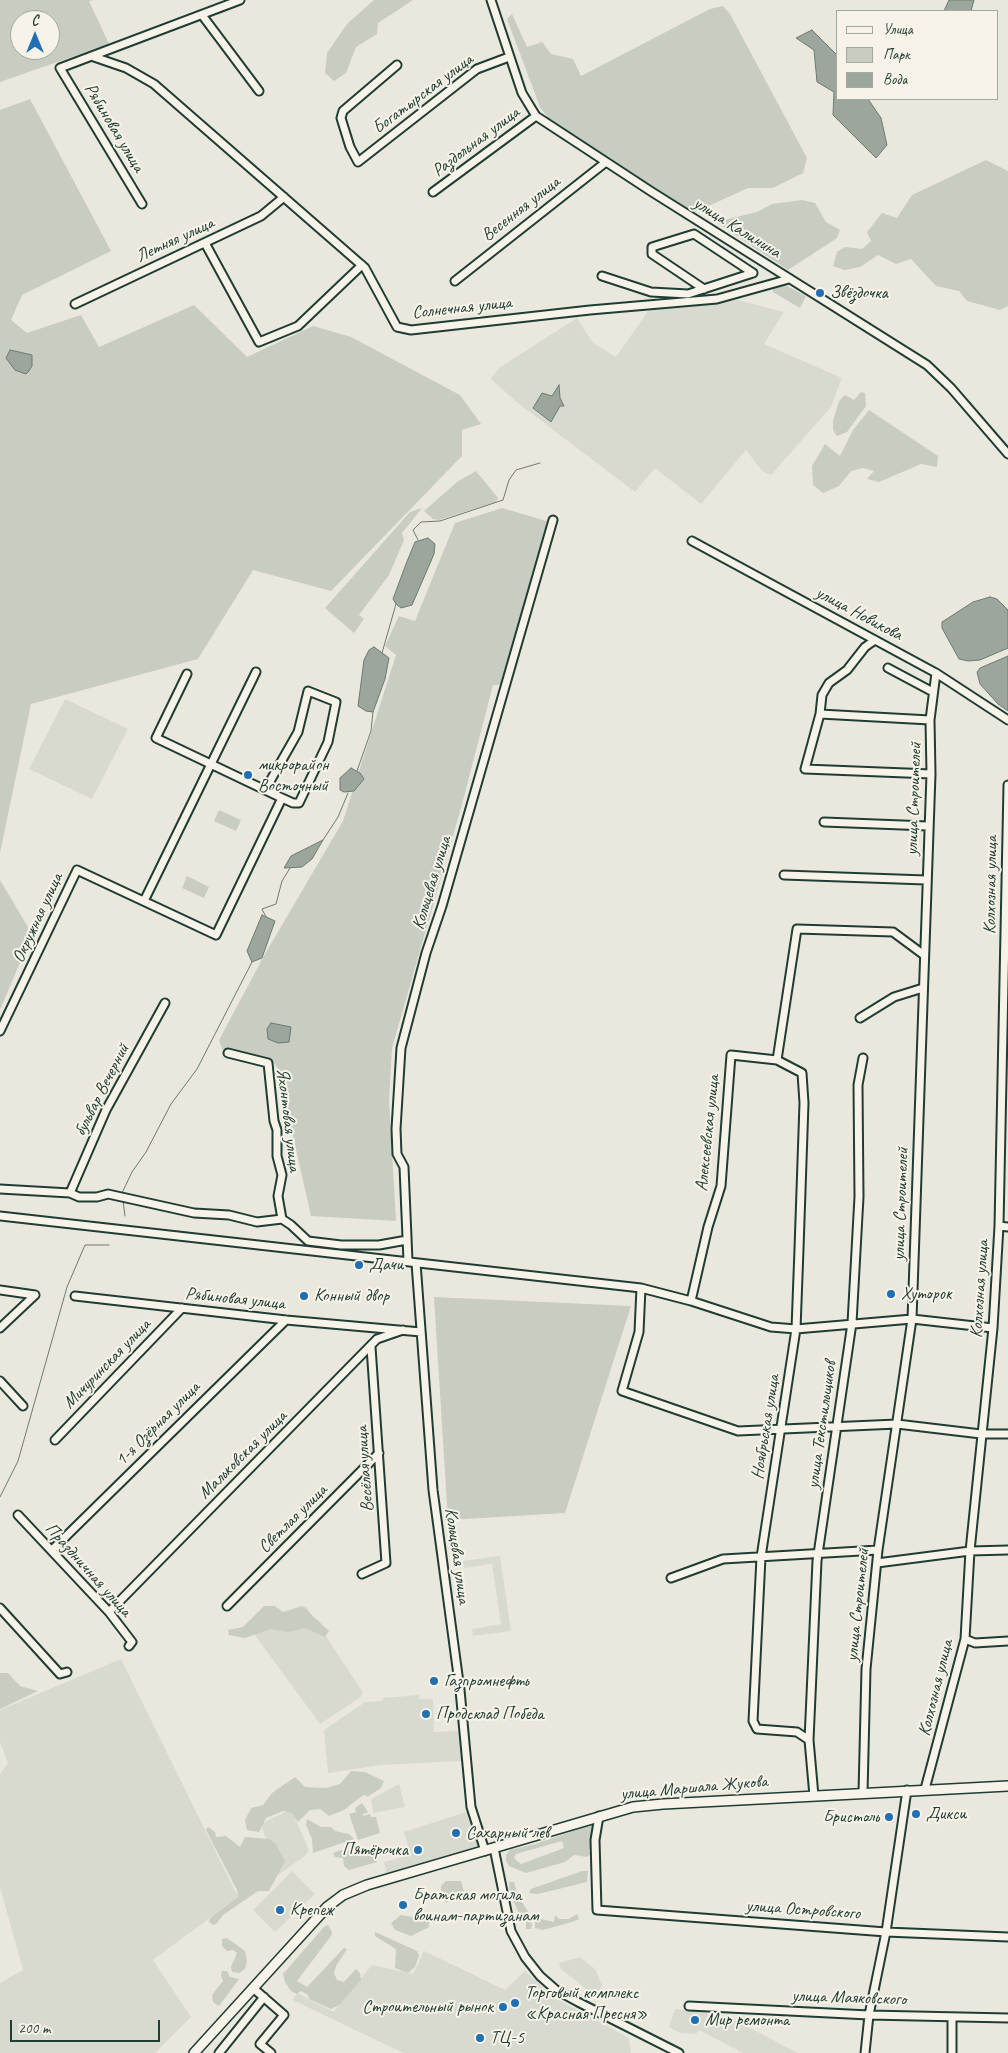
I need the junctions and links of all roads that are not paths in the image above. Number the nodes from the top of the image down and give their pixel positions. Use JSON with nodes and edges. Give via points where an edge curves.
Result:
{"nodes":[{"id":1,"x":240,"y":0,"type":"edge"},
{"id":2,"x":490,"y":0,"type":"edge"},
{"id":3,"x":232,"y":2,"type":"edge"},
{"id":4,"x":202,"y":15,"type":"junction"},
{"id":5,"x":94,"y":57,"type":"junction"},
{"id":6,"x":509,"y":57,"type":"junction"},
{"id":7,"x":397,"y":65,"type":"dead end"},
{"id":8,"x":259,"y":91,"type":"dead end"},
{"id":9,"x":536,"y":116,"type":"junction"},
{"id":10,"x":606,"y":162,"type":"junction"},
{"id":11,"x":433,"y":192,"type":"dead end"},
{"id":12,"x":284,"y":197,"type":"junction"},
{"id":13,"x":142,"y":204,"type":"dead end"},
{"id":14,"x":205,"y":243,"type":"junction"},
{"id":15,"x":362,"y":265,"type":"junction"},
{"id":16,"x":602,"y":276,"type":"dead end"},
{"id":17,"x":789,"y":279,"type":"junction"},
{"id":18,"x":454,"y":280,"type":"dead end"},
{"id":19,"x":706,"y":288,"type":"junction"},
{"id":20,"x":717,"y":298,"type":"junction"},
{"id":21,"x":75,"y":304,"type":"dead end"},
{"id":22,"x":1008,"y":454,"type":"edge"},
{"id":23,"x":553,"y":520,"type":"dead end"},
{"id":24,"x":692,"y":541,"type":"dead end"},
{"id":25,"x":875,"y":640,"type":"junction"},
{"id":26,"x":888,"y":668,"type":"dead end"},
{"id":27,"x":256,"y":672,"type":"dead end"},
{"id":28,"x":936,"y":673,"type":"junction"},
{"id":29,"x":187,"y":674,"type":"dead end"},
{"id":30,"x":933,"y":692,"type":"junction"},
{"id":31,"x":820,"y":714,"type":"junction"},
{"id":32,"x":930,"y":720,"type":"junction"},
{"id":33,"x":1008,"y":720,"type":"edge"},
{"id":34,"x":211,"y":765,"type":"junction"},
{"id":35,"x":931,"y":774,"type":"junction"},
{"id":36,"x":1008,"y":784,"type":"edge"},
{"id":37,"x":266,"y":790,"type":"junction"},
{"id":38,"x":282,"y":798,"type":"junction"},
{"id":39,"x":824,"y":822,"type":"dead end"},
{"id":40,"x":928,"y":826,"type":"junction"},
{"id":41,"x":784,"y":875,"type":"dead end"},
{"id":42,"x":926,"y":880,"type":"junction"},
{"id":43,"x":144,"y":901,"type":"junction"},
{"id":44,"x":924,"y":955,"type":"junction"},
{"id":45,"x":923,"y":988,"type":"junction"},
{"id":46,"x":165,"y":1003,"type":"dead end"},
{"id":47,"x":860,"y":1018,"type":"dead end"},
{"id":48,"x":0,"y":1032,"type":"edge"},
{"id":49,"x":228,"y":1052,"type":"dead end"},
{"id":50,"x":863,"y":1058,"type":"dead end"},
{"id":51,"x":777,"y":1060,"type":"junction"},
{"id":52,"x":0,"y":1189,"type":"edge"},
{"id":53,"x":70,"y":1193,"type":"junction"},
{"id":54,"x":0,"y":1216,"type":"edge"},
{"id":55,"x":282,"y":1219,"type":"junction"},
{"id":56,"x":999,"y":1226,"type":"junction"},
{"id":57,"x":1008,"y":1227,"type":"edge"},
{"id":58,"x":407,"y":1240,"type":"junction"},
{"id":59,"x":408,"y":1261,"type":"junction"},
{"id":60,"x":416,"y":1263,"type":"junction"},
{"id":61,"x":641,"y":1288,"type":"junction"},
{"id":62,"x":0,"y":1290,"type":"edge"},
{"id":63,"x":74,"y":1296,"type":"dead end"},
{"id":64,"x":691,"y":1301,"type":"junction"},
{"id":65,"x":182,"y":1308,"type":"junction"},
{"id":66,"x":286,"y":1320,"type":"junction"},
{"id":67,"x":912,"y":1320,"type":"junction"},
{"id":68,"x":852,"y":1323,"type":"junction"},
{"id":69,"x":0,"y":1328,"type":"edge"},
{"id":70,"x":993,"y":1328,"type":"junction"},
{"id":71,"x":796,"y":1329,"type":"junction"},
{"id":72,"x":403,"y":1330,"type":"junction"},
{"id":73,"x":421,"y":1332,"type":"junction"},
{"id":74,"x":371,"y":1347,"type":"junction"},
{"id":75,"x":0,"y":1381,"type":"edge"},
{"id":76,"x":24,"y":1406,"type":"dead end"},
{"id":77,"x":897,"y":1424,"type":"junction"},
{"id":78,"x":838,"y":1426,"type":"junction"},
{"id":79,"x":780,"y":1428,"type":"junction"},
{"id":80,"x":981,"y":1434,"type":"junction"},
{"id":81,"x":1008,"y":1434,"type":"edge"},
{"id":82,"x":55,"y":1440,"type":"dead end"},
{"id":83,"x":379,"y":1453,"type":"junction"},
{"id":84,"x":18,"y":1515,"type":"dead end"},
{"id":85,"x":52,"y":1550,"type":"junction"},
{"id":86,"x":878,"y":1550,"type":"junction"},
{"id":87,"x":1008,"y":1550,"type":"edge"},
{"id":88,"x":970,"y":1551,"type":"junction"},
{"id":89,"x":818,"y":1554,"type":"junction"},
{"id":90,"x":760,"y":1557,"type":"junction"},
{"id":91,"x":877,"y":1563,"type":"junction"},
{"id":92,"x":362,"y":1574,"type":"dead end"},
{"id":93,"x":671,"y":1578,"type":"dead end"},
{"id":94,"x":227,"y":1606,"type":"dead end"},
{"id":95,"x":0,"y":1608,"type":"edge"},
{"id":96,"x":109,"y":1612,"type":"junction"},
{"id":97,"x":965,"y":1639,"type":"junction"},
{"id":98,"x":1008,"y":1641,"type":"edge"},
{"id":99,"x":129,"y":1646,"type":"dead end"},
{"id":100,"x":66,"y":1672,"type":"dead end"},
{"id":101,"x":809,"y":1740,"type":"junction"},
{"id":102,"x":1008,"y":1786,"type":"edge"},
{"id":103,"x":925,"y":1789,"type":"junction"},
{"id":104,"x":907,"y":1790,"type":"junction"},
{"id":105,"x":863,"y":1793,"type":"junction"},
{"id":106,"x":814,"y":1796,"type":"junction"},
{"id":107,"x":599,"y":1816,"type":"junction"},
{"id":108,"x":489,"y":1849,"type":"junction"},
{"id":109,"x":886,"y":1932,"type":"junction"},
{"id":110,"x":1008,"y":1937,"type":"edge"},
{"id":111,"x":253,"y":1988,"type":"junction"},
{"id":112,"x":264,"y":1997,"type":"junction"},
{"id":113,"x":690,"y":2006,"type":"dead end"},
{"id":114,"x":869,"y":2015,"type":"junction"},
{"id":115,"x":952,"y":2017,"type":"junction"},
{"id":116,"x":1008,"y":2018,"type":"edge"},
{"id":117,"x":266,"y":2052,"type":"edge"},
{"id":118,"x":194,"y":2053,"type":"edge"},
{"id":119,"x":219,"y":2053,"type":"edge"},
{"id":120,"x":678,"y":2053,"type":"edge"},
{"id":121,"x":865,"y":2053,"type":"edge"},
{"id":122,"x":952,"y":2053,"type":"edge"}],
"edges":[{"from":1,"to":3,"type":"street"},
{"from":2,"to":6,"type":"street","name":"улица Калинина"},
{"from":3,"to":4,"type":"street"},
{"from":4,"to":5,"type":"street"},
{"from":4,"to":8,"type":"street"},
{"from":5,"to":12,"type":"street","name":"Солнечная улица","via":[[126,68],[154,84]]},
{"from":5,"to":13,"type":"street","name":"Рябиновая улица","via":[[60,68]]},
{"from":6,"to":7,"type":"street","name":"Богатырская улица","via":[[477,68],[358,162],[341,118],[343,111]]},
{"from":6,"to":9,"type":"street","name":"улица Калинина","via":[[524,98]]},
{"from":9,"to":10,"type":"street","name":"улица Калинина"},
{"from":9,"to":11,"type":"street","name":"Раздольная улица"},
{"from":10,"to":17,"type":"street","name":"улица Калинина"},
{"from":10,"to":18,"type":"street","name":"Весенняя улица"},
{"from":12,"to":14,"type":"street","name":"Летняя улица","via":[[261,216]]},
{"from":12,"to":15,"type":"street","name":"Солнечная улица"},
{"from":14,"to":15,"type":"street","via":[[259,342],[298,326]]},
{"from":14,"to":21,"type":"street","name":"Летняя улица"},
{"from":15,"to":20,"type":"street","name":"Солнечная улица","via":[[398,327],[411,330]]},
{"from":16,"to":19,"type":"street","via":[[651,292],[688,294]]},
{"from":17,"to":20,"type":"street","name":"Солнечная улица"},
{"from":17,"to":22,"type":"street","name":"улица Калинина","via":[[927,365]]},
{"from":19,"to":19,"type":"street","via":[[652,254],[652,247],[694,234],[753,273]]},
{"from":19,"to":20,"type":"street"},
{"from":23,"to":58,"type":"street","name":"Кольцевая улица","via":[[401,1048],[396,1129],[397,1154],[404,1167]]},
{"from":24,"to":25,"type":"street","name":"улица Новикова"},
{"from":25,"to":28,"type":"street","name":"улица Новикова"},
{"from":25,"to":31,"type":"street","via":[[865,647],[847,670],[829,683],[822,696]]},
{"from":26,"to":30,"type":"street"},
{"from":27,"to":34,"type":"street"},
{"from":28,"to":30,"type":"street","name":"улица Строителей"},
{"from":28,"to":33,"type":"street","name":"улица Новикова"},
{"from":29,"to":34,"type":"street","via":[[156,738]]},
{"from":30,"to":32,"type":"street","name":"улица Строителей"},
{"from":31,"to":32,"type":"street"},
{"from":31,"to":35,"type":"street","via":[[805,769]]},
{"from":32,"to":35,"type":"street","name":"улица Строителей"},
{"from":34,"to":37,"type":"street"},
{"from":34,"to":43,"type":"street"},
{"from":35,"to":40,"type":"street","name":"улица Строителей"},
{"from":36,"to":56,"type":"street","name":"Колхозная улица"},
{"from":37,"to":38,"type":"street"},
{"from":37,"to":38,"type":"street","via":[[298,732],[308,690],[336,702],[328,742],[299,803],[293,804]]},
{"from":38,"to":43,"type":"street","via":[[216,935]]},
{"from":39,"to":40,"type":"street"},
{"from":40,"to":42,"type":"street","name":"улица Строителей"},
{"from":41,"to":42,"type":"street"},
{"from":42,"to":44,"type":"street","name":"улица Строителей"},
{"from":43,"to":48,"type":"street","name":"Окружная улица","via":[[77,870]]},
{"from":44,"to":45,"type":"street","name":"улица Строителей"},
{"from":44,"to":51,"type":"street","via":[[892,932],[796,929]]},
{"from":45,"to":47,"type":"street","via":[[894,997]]},
{"from":45,"to":67,"type":"street","name":"улица Строителей"},
{"from":46,"to":53,"type":"street","name":"бульвар Вечерний","via":[[106,1110]]},
{"from":49,"to":55,"type":"street","name":"Яхонтовая улица","via":[[268,1062],[277,1156],[282,1175],[278,1196]]},
{"from":50,"to":68,"type":"street","name":"улица Текстильщиков","via":[[858,1085],[859,1196]]},
{"from":51,"to":64,"type":"street","name":"Алексеевская улица","via":[[731,1054],[720,1186]]},
{"from":51,"to":71,"type":"street","name":"Ноябрьская улица","via":[[802,1074],[804,1103]]},
{"from":52,"to":53,"type":"street"},
{"from":53,"to":55,"type":"street","via":[[78,1197],[121,1196],[194,1214],[229,1215],[257,1222]]},
{"from":54,"to":59,"type":"street"},
{"from":55,"to":58,"type":"street","via":[[308,1241],[370,1245]]},
{"from":56,"to":57,"type":"street"},
{"from":56,"to":70,"type":"street","name":"Колхозная улица"},
{"from":58,"to":59,"type":"street","name":"Кольцевая улица"},
{"from":59,"to":60,"type":"street"},
{"from":60,"to":61,"type":"street"},
{"from":60,"to":73,"type":"street","name":"Кольцевая улица"},
{"from":61,"to":64,"type":"street"},
{"from":61,"to":79,"type":"street","via":[[639,1332],[622,1391],[738,1431]]},
{"from":62,"to":69,"type":"street","via":[[34,1295]]},
{"from":63,"to":65,"type":"street","name":"Рябиновая улица"},
{"from":64,"to":71,"type":"street","via":[[771,1327]]},
{"from":65,"to":66,"type":"street","name":"Рябиновая улица"},
{"from":65,"to":82,"type":"street","name":"Мичуринская улица"},
{"from":66,"to":72,"type":"street","name":"Рябиновая улица"},
{"from":66,"to":85,"type":"street","name":"1-я Озёрная улица"},
{"from":67,"to":68,"type":"street"},
{"from":67,"to":70,"type":"street"},
{"from":67,"to":77,"type":"street","name":"улица Строителей"},
{"from":68,"to":71,"type":"street"},
{"from":68,"to":78,"type":"street","name":"улица Текстильщиков"},
{"from":70,"to":80,"type":"street","name":"Колхозная улица"},
{"from":71,"to":79,"type":"street","name":"Ноябрьская улица"},
{"from":72,"to":73,"type":"street","name":"Рябиновая улица"},
{"from":72,"to":74,"type":"street","name":"Мальковская улица","via":[[377,1339]]},
{"from":73,"to":108,"type":"street","name":"Кольцевая улица","via":[[433,1490],[460,1690],[471,1807]]},
{"from":74,"to":83,"type":"street","name":"Весёлая улица"},
{"from":74,"to":96,"type":"street","name":"Мальковская улица"},
{"from":75,"to":76,"type":"street"},
{"from":77,"to":78,"type":"street"},
{"from":77,"to":80,"type":"street"},
{"from":77,"to":86,"type":"street","name":"улица Строителей"},
{"from":78,"to":79,"type":"street"},
{"from":78,"to":89,"type":"street","name":"улица Текстильщиков"},
{"from":79,"to":90,"type":"street","name":"Ноябрьская улица"},
{"from":80,"to":81,"type":"street"},
{"from":80,"to":88,"type":"street","name":"Колхозная улица"},
{"from":83,"to":92,"type":"street","name":"Весёлая улица","via":[[386,1563]]},
{"from":83,"to":94,"type":"street","name":"Светлая улица"},
{"from":84,"to":85,"type":"street","name":"Праздничная улица"},
{"from":85,"to":96,"type":"street","name":"Праздничная улица"},
{"from":86,"to":89,"type":"street"},
{"from":86,"to":91,"type":"street","name":"улица Строителей"},
{"from":87,"to":88,"type":"street"},
{"from":88,"to":91,"type":"street"},
{"from":88,"to":97,"type":"street","name":"Колхозная улица"},
{"from":89,"to":90,"type":"street"},
{"from":89,"to":101,"type":"street","name":"улица Текстильщиков"},
{"from":90,"to":93,"type":"street","via":[[722,1559]]},
{"from":90,"to":101,"type":"street","name":"Ноябрьская улица","via":[[753,1721],[757,1729],[797,1732]]},
{"from":91,"to":105,"type":"street","name":"улица Строителей","via":[[866,1669]]},
{"from":95,"to":100,"type":"street","via":[[60,1674]]},
{"from":96,"to":99,"type":"street","name":"Праздничная улица","via":[[132,1642]]},
{"from":97,"to":98,"type":"street","via":[[975,1643]]},
{"from":97,"to":103,"type":"street","name":"Колхозная улица"},
{"from":101,"to":106,"type":"street","name":"улица Текстильщиков"},
{"from":102,"to":103,"type":"main road","name":"улица Маршала Жукова"},
{"from":103,"to":104,"type":"main road","name":"улица Маршала Жукова"},
{"from":104,"to":105,"type":"main road","name":"улица Маршала Жукова"},
{"from":104,"to":109,"type":"street"},
{"from":105,"to":106,"type":"main road","name":"улица Маршала Жукова"},
{"from":106,"to":107,"type":"main road","name":"улица Маршала Жукова","via":[[663,1804],[633,1807]]},
{"from":107,"to":108,"type":"main road","name":"улица Маршала Жукова"},
{"from":107,"to":109,"type":"street","name":"улица Островского","via":[[595,1840],[597,1910]]},
{"from":108,"to":111,"type":"main road","name":"улица Маршала Жукова","via":[[343,1895],[323,1911]]},
{"from":108,"to":120,"type":"street","name":"Кольцевая улица","via":[[512,1931],[525,1957],[540,1976],[556,1990]]},
{"from":109,"to":110,"type":"street","name":"улица Островского"},
{"from":109,"to":114,"type":"street"},
{"from":111,"to":112,"type":"street"},
{"from":111,"to":118,"type":"main road","name":"улица Маршала Жукова"},
{"from":112,"to":117,"type":"street","via":[[284,2015],[260,2044]]},
{"from":112,"to":119,"type":"street"},
{"from":113,"to":114,"type":"street","name":"улица Маяковского"},
{"from":114,"to":115,"type":"street","name":"улица Маяковского"},
{"from":114,"to":121,"type":"street"},
{"from":115,"to":116,"type":"street","name":"улица Маяковского"},
{"from":115,"to":122,"type":"street"}]}
